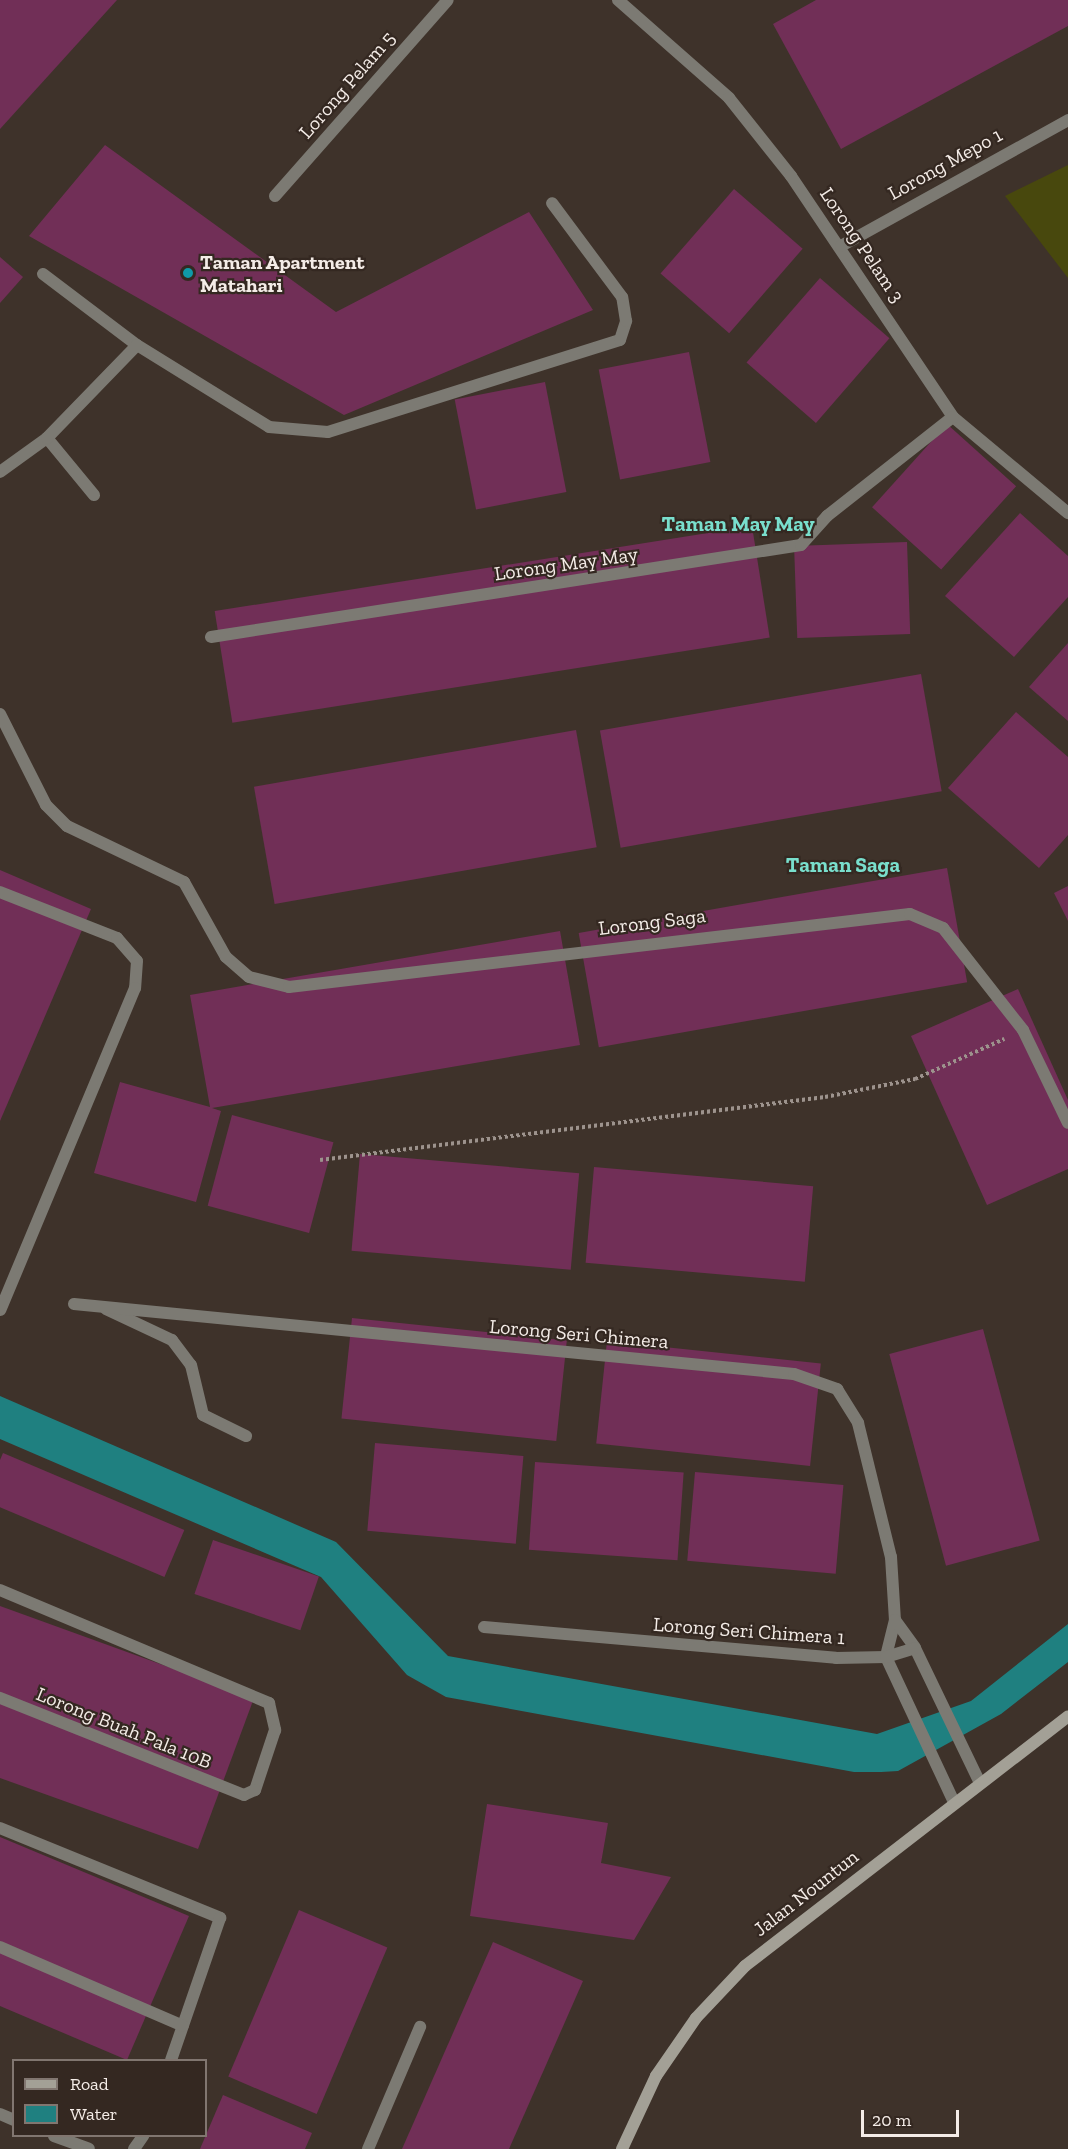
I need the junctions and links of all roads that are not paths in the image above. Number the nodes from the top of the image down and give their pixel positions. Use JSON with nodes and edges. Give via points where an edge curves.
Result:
{"nodes":[{"id":1,"x":448,"y":0,"type":"edge"},
{"id":2,"x":618,"y":0,"type":"edge"},
{"id":3,"x":1068,"y":120,"type":"edge"},
{"id":4,"x":275,"y":196,"type":"dead end"},
{"id":5,"x":552,"y":203,"type":"dead end"},
{"id":6,"x":841,"y":246,"type":"junction"},
{"id":7,"x":43,"y":274,"type":"dead end"},
{"id":8,"x":137,"y":345,"type":"junction"},
{"id":9,"x":953,"y":417,"type":"junction"},
{"id":10,"x":47,"y":438,"type":"junction"},
{"id":11,"x":0,"y":472,"type":"edge"},
{"id":12,"x":94,"y":495,"type":"dead end"},
{"id":13,"x":1068,"y":513,"type":"edge"},
{"id":14,"x":211,"y":637,"type":"dead end"},
{"id":15,"x":0,"y":714,"type":"edge"},
{"id":16,"x":0,"y":892,"type":"edge"},
{"id":17,"x":1068,"y":1124,"type":"edge"},
{"id":18,"x":74,"y":1305,"type":"dead end"},
{"id":19,"x":105,"y":1309,"type":"junction"},
{"id":20,"x":0,"y":1310,"type":"edge"},
{"id":21,"x":246,"y":1436,"type":"dead end"},
{"id":22,"x":0,"y":1590,"type":"edge"},
{"id":23,"x":895,"y":1620,"type":"junction"},
{"id":24,"x":484,"y":1627,"type":"dead end"},
{"id":25,"x":915,"y":1648,"type":"junction"},
{"id":26,"x":886,"y":1657,"type":"junction"},
{"id":27,"x":0,"y":1698,"type":"edge"},
{"id":28,"x":1068,"y":1716,"type":"edge"},
{"id":29,"x":980,"y":1783,"type":"junction"},
{"id":30,"x":954,"y":1802,"type":"junction"},
{"id":31,"x":0,"y":1828,"type":"edge"},
{"id":32,"x":0,"y":1947,"type":"edge"},
{"id":33,"x":183,"y":2026,"type":"junction"},
{"id":34,"x":420,"y":2027,"type":"dead end"},
{"id":35,"x":172,"y":2059,"type":"edge"},
{"id":36,"x":57,"y":2137,"type":"edge"},
{"id":37,"x":89,"y":2149,"type":"edge"},
{"id":38,"x":368,"y":2149,"type":"edge"},
{"id":39,"x":622,"y":2149,"type":"edge"}],
"edges":[{"from":1,"to":4,"type":"street","name":"Lorong Pelam 5"},
{"from":2,"to":6,"type":"street","name":"Lorong Pelam 3","via":[[729,98]]},
{"from":3,"to":6,"type":"street","name":"Lorong Mepo 1"},
{"from":5,"to":8,"type":"street","via":[[622,297],[626,321],[620,340],[600,350],[328,432],[304,432],[269,427]]},
{"from":6,"to":9,"type":"street","name":"Lorong Pelam 3"},
{"from":7,"to":8,"type":"street"},
{"from":8,"to":10,"type":"street"},
{"from":9,"to":13,"type":"street","name":"Lorong Pelam 3"},
{"from":9,"to":14,"type":"street","name":"Lorong May May","via":[[827,516],[801,545]]},
{"from":10,"to":11,"type":"street"},
{"from":10,"to":12,"type":"street"},
{"from":15,"to":17,"type":"street","name":"Lorong Saga","via":[[46,805],[67,826],[184,882],[226,957],[249,977],[289,987],[910,914],[943,928],[1023,1030]]},
{"from":16,"to":20,"type":"street","via":[[117,938],[136,961],[135,988]]},
{"from":18,"to":19,"type":"street","name":"Lorong Seri Chimera"},
{"from":19,"to":21,"type":"street","via":[[172,1340],[191,1365],[203,1415]]},
{"from":19,"to":23,"type":"street","name":"Lorong Seri Chimera","via":[[794,1374],[837,1389],[858,1423],[891,1557]]},
{"from":22,"to":27,"type":"street","name":"Lorong Buah Pala 10B","via":[[269,1702],[275,1730],[255,1790],[234,1794]]},
{"from":23,"to":25,"type":"street"},
{"from":23,"to":26,"type":"street"},
{"from":24,"to":26,"type":"street","name":"Lorong Seri Chimera 1","via":[[609,1640]]},
{"from":25,"to":26,"type":"street"},
{"from":25,"to":29,"type":"street"},
{"from":26,"to":30,"type":"street","via":[[903,1701]]},
{"from":28,"to":29,"type":"street","name":"Jalan Nountun"},
{"from":29,"to":30,"type":"street","name":"Jalan Nountun"},
{"from":30,"to":39,"type":"street","name":"Jalan Nountun","via":[[746,1966],[696,2018],[656,2076]]},
{"from":31,"to":33,"type":"street","via":[[220,1918]]},
{"from":32,"to":33,"type":"street"},
{"from":33,"to":35,"type":"street"},
{"from":34,"to":38,"type":"street"},
{"from":36,"to":37,"type":"street"}]}
